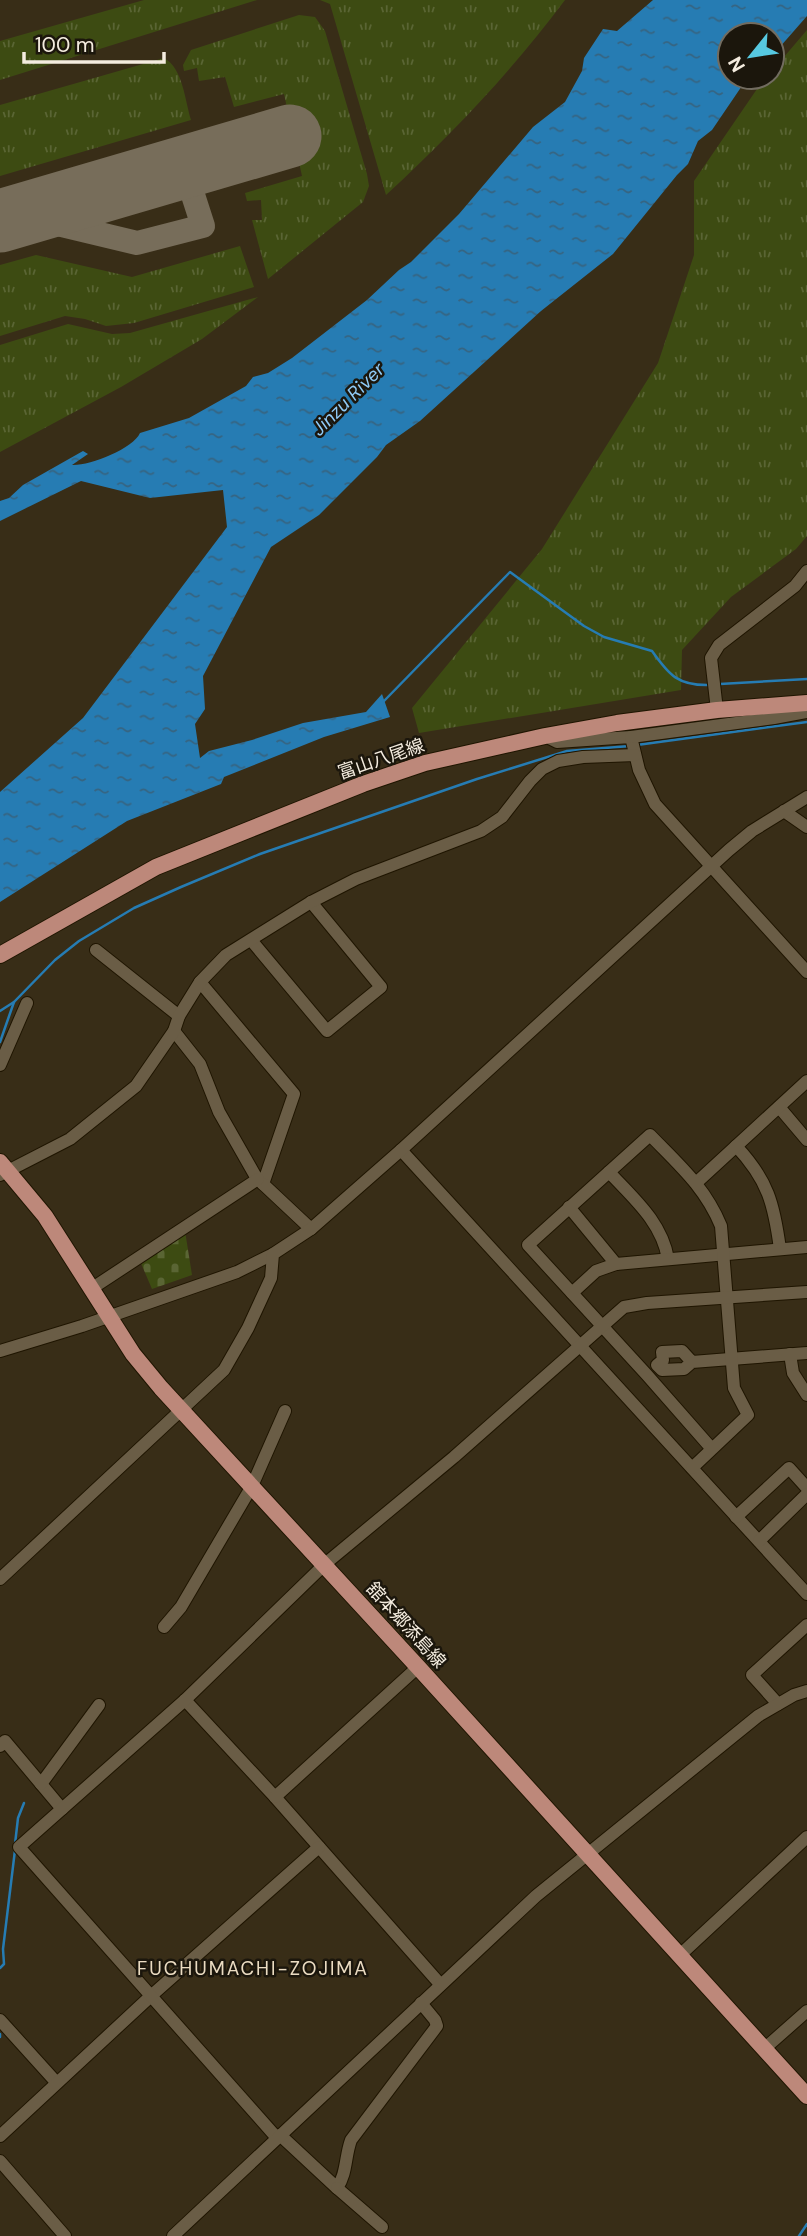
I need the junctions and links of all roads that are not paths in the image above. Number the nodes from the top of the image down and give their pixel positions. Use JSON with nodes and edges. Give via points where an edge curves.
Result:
{"nodes":[{"id":1,"x":807,"y":571,"type":"edge"},
{"id":2,"x":807,"y":703,"type":"edge"},
{"id":3,"x":717,"y":710,"type":"junction"},
{"id":4,"x":807,"y":712,"type":"edge"},
{"id":5,"x":545,"y":736,"type":"junction"},
{"id":6,"x":633,"y":746,"type":"junction"},
{"id":7,"x":807,"y":797,"type":"edge"},
{"id":8,"x":784,"y":811,"type":"junction"},
{"id":9,"x":807,"y":827,"type":"edge"},
{"id":10,"x":712,"y":867,"type":"junction"},
{"id":11,"x":311,"y":901,"type":"junction"},
{"id":12,"x":251,"y":940,"type":"junction"},
{"id":13,"x":96,"y":950,"type":"dead end"},
{"id":14,"x":0,"y":955,"type":"edge"},
{"id":15,"x":805,"y":964,"type":"edge"},
{"id":16,"x":200,"y":982,"type":"junction"},
{"id":17,"x":27,"y":1003,"type":"dead end"},
{"id":18,"x":179,"y":1016,"type":"junction"},
{"id":19,"x":174,"y":1031,"type":"junction"},
{"id":20,"x":0,"y":1065,"type":"edge"},
{"id":21,"x":807,"y":1081,"type":"edge"},
{"id":22,"x":779,"y":1107,"type":"junction"},
{"id":23,"x":807,"y":1140,"type":"edge"},
{"id":24,"x":736,"y":1146,"type":"junction"},
{"id":25,"x":401,"y":1150,"type":"junction"},
{"id":26,"x":3,"y":1170,"type":"edge"},
{"id":27,"x":609,"y":1171,"type":"junction"},
{"id":28,"x":260,"y":1181,"type":"junction"},
{"id":29,"x":696,"y":1183,"type":"junction"},
{"id":30,"x":569,"y":1207,"type":"junction"},
{"id":31,"x":311,"y":1229,"type":"junction"},
{"id":32,"x":807,"y":1247,"type":"edge"},
{"id":33,"x":780,"y":1249,"type":"junction"},
{"id":34,"x":273,"y":1254,"type":"junction"},
{"id":35,"x":722,"y":1254,"type":"junction"},
{"id":36,"x":668,"y":1259,"type":"junction"},
{"id":37,"x":616,"y":1264,"type":"junction"},
{"id":38,"x":91,"y":1289,"type":"junction"},
{"id":39,"x":807,"y":1292,"type":"edge"},
{"id":40,"x":572,"y":1293,"type":"junction"},
{"id":41,"x":725,"y":1297,"type":"junction"},
{"id":42,"x":108,"y":1316,"type":"junction"},
{"id":43,"x":601,"y":1326,"type":"junction"},
{"id":44,"x":579,"y":1345,"type":"junction"},
{"id":45,"x":0,"y":1351,"type":"edge"},
{"id":46,"x":807,"y":1353,"type":"edge"},
{"id":47,"x":790,"y":1354,"type":"junction"},
{"id":48,"x":730,"y":1359,"type":"junction"},
{"id":49,"x":652,"y":1370,"type":"junction"},
{"id":50,"x":807,"y":1395,"type":"edge"},
{"id":51,"x":182,"y":1411,"type":"junction"},
{"id":52,"x":285,"y":1412,"type":"dead end"},
{"id":53,"x":712,"y":1449,"type":"junction"},
{"id":54,"x":692,"y":1468,"type":"junction"},
{"id":55,"x":252,"y":1486,"type":"junction"},
{"id":56,"x":807,"y":1488,"type":"edge"},
{"id":57,"x":807,"y":1494,"type":"edge"},
{"id":58,"x":736,"y":1517,"type":"junction"},
{"id":59,"x":759,"y":1541,"type":"junction"},
{"id":60,"x":325,"y":1564,"type":"junction"},
{"id":61,"x":0,"y":1580,"type":"edge"},
{"id":62,"x":807,"y":1594,"type":"edge"},
{"id":63,"x":807,"y":1625,"type":"edge"},
{"id":64,"x":164,"y":1627,"type":"dead end"},
{"id":65,"x":418,"y":1667,"type":"junction"},
{"id":66,"x":807,"y":1691,"type":"edge"},
{"id":67,"x":185,"y":1700,"type":"junction"},
{"id":68,"x":778,"y":1704,"type":"junction"},
{"id":69,"x":99,"y":1705,"type":"dead end"},
{"id":70,"x":0,"y":1746,"type":"edge"},
{"id":71,"x":41,"y":1784,"type":"junction"},
{"id":72,"x":275,"y":1797,"type":"junction"},
{"id":73,"x":62,"y":1809,"type":"junction"},
{"id":74,"x":807,"y":1837,"type":"edge"},
{"id":75,"x":319,"y":1847,"type":"junction"},
{"id":76,"x":587,"y":1854,"type":"junction"},
{"id":77,"x":679,"y":1956,"type":"junction"},
{"id":78,"x":440,"y":1984,"type":"junction"},
{"id":79,"x":152,"y":1995,"type":"junction"},
{"id":80,"x":421,"y":2003,"type":"junction"},
{"id":81,"x":807,"y":2011,"type":"edge"},
{"id":82,"x":0,"y":2020,"type":"edge"},
{"id":83,"x":764,"y":2049,"type":"junction"},
{"id":84,"x":56,"y":2082,"type":"junction"},
{"id":85,"x":807,"y":2096,"type":"edge"},
{"id":86,"x":0,"y":2136,"type":"edge"},
{"id":87,"x":279,"y":2136,"type":"junction"},
{"id":88,"x":0,"y":2161,"type":"edge"},
{"id":89,"x":337,"y":2188,"type":"junction"},
{"id":90,"x":382,"y":2227,"type":"dead end"},
{"id":91,"x":65,"y":2236,"type":"edge"},
{"id":92,"x":173,"y":2236,"type":"edge"}],
"edges":[{"from":1,"to":3,"type":"street","via":[[719,645],[710,658]]},
{"from":2,"to":3,"type":"main road","name":"富山八尾線"},
{"from":3,"to":5,"type":"main road","name":"富山八尾線"},
{"from":4,"to":6,"type":"street"},
{"from":5,"to":6,"type":"street","via":[[557,742]]},
{"from":5,"to":14,"type":"main road","name":"富山八尾線","via":[[425,764],[210,844],[156,867]]},
{"from":6,"to":10,"type":"street","via":[[655,804]]},
{"from":6,"to":11,"type":"street","via":[[558,761],[542,769],[502,817],[481,831]]},
{"from":7,"to":8,"type":"street"},
{"from":8,"to":9,"type":"street"},
{"from":8,"to":10,"type":"street","via":[[752,831]]},
{"from":10,"to":15,"type":"street"},
{"from":10,"to":25,"type":"street"},
{"from":11,"to":12,"type":"street"},
{"from":11,"to":12,"type":"street","via":[[381,987],[327,1031]]},
{"from":12,"to":16,"type":"street","via":[[226,955]]},
{"from":13,"to":18,"type":"street"},
{"from":16,"to":18,"type":"street"},
{"from":16,"to":28,"type":"street","via":[[294,1094]]},
{"from":17,"to":20,"type":"street"},
{"from":18,"to":19,"type":"street"},
{"from":19,"to":26,"type":"street","via":[[136,1086],[70,1139]]},
{"from":19,"to":28,"type":"street","via":[[200,1063],[219,1112]]},
{"from":21,"to":22,"type":"street"},
{"from":22,"to":23,"type":"street"},
{"from":22,"to":24,"type":"street"},
{"from":24,"to":29,"type":"street"},
{"from":24,"to":33,"type":"street","via":[[753,1164],[775,1209]]},
{"from":25,"to":31,"type":"street"},
{"from":25,"to":44,"type":"street"},
{"from":26,"to":38,"type":"main road","name":"舘本郷添島線","via":[[45,1216]]},
{"from":27,"to":29,"type":"street","via":[[650,1135]]},
{"from":27,"to":30,"type":"street"},
{"from":27,"to":36,"type":"street","via":[[662,1234]]},
{"from":28,"to":31,"type":"street"},
{"from":28,"to":38,"type":"street"},
{"from":29,"to":35,"type":"street","via":[[720,1226]]},
{"from":30,"to":37,"type":"street"},
{"from":30,"to":40,"type":"street","via":[[528,1245]]},
{"from":31,"to":34,"type":"street"},
{"from":32,"to":33,"type":"street"},
{"from":33,"to":35,"type":"street"},
{"from":34,"to":42,"type":"street","via":[[237,1272]]},
{"from":34,"to":51,"type":"street","via":[[271,1278],[224,1370]]},
{"from":35,"to":36,"type":"street"},
{"from":35,"to":41,"type":"street"},
{"from":36,"to":37,"type":"street"},
{"from":37,"to":40,"type":"street","via":[[596,1271]]},
{"from":38,"to":42,"type":"main road","name":"舘本郷添島線"},
{"from":39,"to":41,"type":"street"},
{"from":40,"to":43,"type":"street"},
{"from":41,"to":43,"type":"street","via":[[624,1307]]},
{"from":41,"to":48,"type":"street"},
{"from":42,"to":45,"type":"street"},
{"from":42,"to":51,"type":"main road","name":"舘本郷添島線","via":[[133,1354]]},
{"from":43,"to":44,"type":"street"},
{"from":43,"to":49,"type":"street"},
{"from":44,"to":54,"type":"street"},
{"from":44,"to":60,"type":"street"},
{"from":46,"to":47,"type":"street"},
{"from":47,"to":48,"type":"street"},
{"from":47,"to":50,"type":"street","via":[[793,1373]]},
{"from":48,"to":49,"type":"street"},
{"from":48,"to":53,"type":"street","via":[[734,1388],[748,1415]]},
{"from":49,"to":53,"type":"street"},
{"from":51,"to":55,"type":"main road","name":"舘本郷添島線"},
{"from":51,"to":61,"type":"street"},
{"from":52,"to":55,"type":"street"},
{"from":53,"to":54,"type":"street"},
{"from":54,"to":58,"type":"street"},
{"from":55,"to":60,"type":"main road","name":"舘本郷添島線"},
{"from":55,"to":64,"type":"street","via":[[181,1607]]},
{"from":56,"to":58,"type":"street","via":[[789,1468]]},
{"from":57,"to":59,"type":"street"},
{"from":58,"to":59,"type":"street"},
{"from":59,"to":62,"type":"street"},
{"from":60,"to":65,"type":"main road","name":"舘本郷添島線"},
{"from":60,"to":67,"type":"street"},
{"from":63,"to":68,"type":"street","via":[[752,1675]]},
{"from":65,"to":72,"type":"street"},
{"from":65,"to":76,"type":"main road","name":"舘本郷添島線"},
{"from":66,"to":68,"type":"street"},
{"from":67,"to":72,"type":"street"},
{"from":67,"to":73,"type":"street"},
{"from":68,"to":76,"type":"street"},
{"from":69,"to":71,"type":"street"},
{"from":70,"to":71,"type":"street","via":[[5,1741]]},
{"from":71,"to":73,"type":"street"},
{"from":72,"to":75,"type":"street"},
{"from":73,"to":79,"type":"street","via":[[19,1847]]},
{"from":74,"to":77,"type":"street"},
{"from":75,"to":78,"type":"street"},
{"from":75,"to":79,"type":"street"},
{"from":76,"to":77,"type":"main road","name":"舘本郷添島線"},
{"from":76,"to":78,"type":"street"},
{"from":77,"to":83,"type":"main road","name":"舘本郷添島線"},
{"from":78,"to":80,"type":"street"},
{"from":79,"to":84,"type":"street"},
{"from":79,"to":87,"type":"street"},
{"from":80,"to":87,"type":"street"},
{"from":80,"to":89,"type":"street","via":[[437,2026],[351,2140],[343,2180]]},
{"from":81,"to":83,"type":"street"},
{"from":82,"to":84,"type":"street"},
{"from":83,"to":85,"type":"main road","name":"舘本郷添島線"},
{"from":84,"to":86,"type":"street"},
{"from":87,"to":89,"type":"street"},
{"from":87,"to":92,"type":"street"},
{"from":88,"to":91,"type":"street"},
{"from":89,"to":90,"type":"street"}]}
